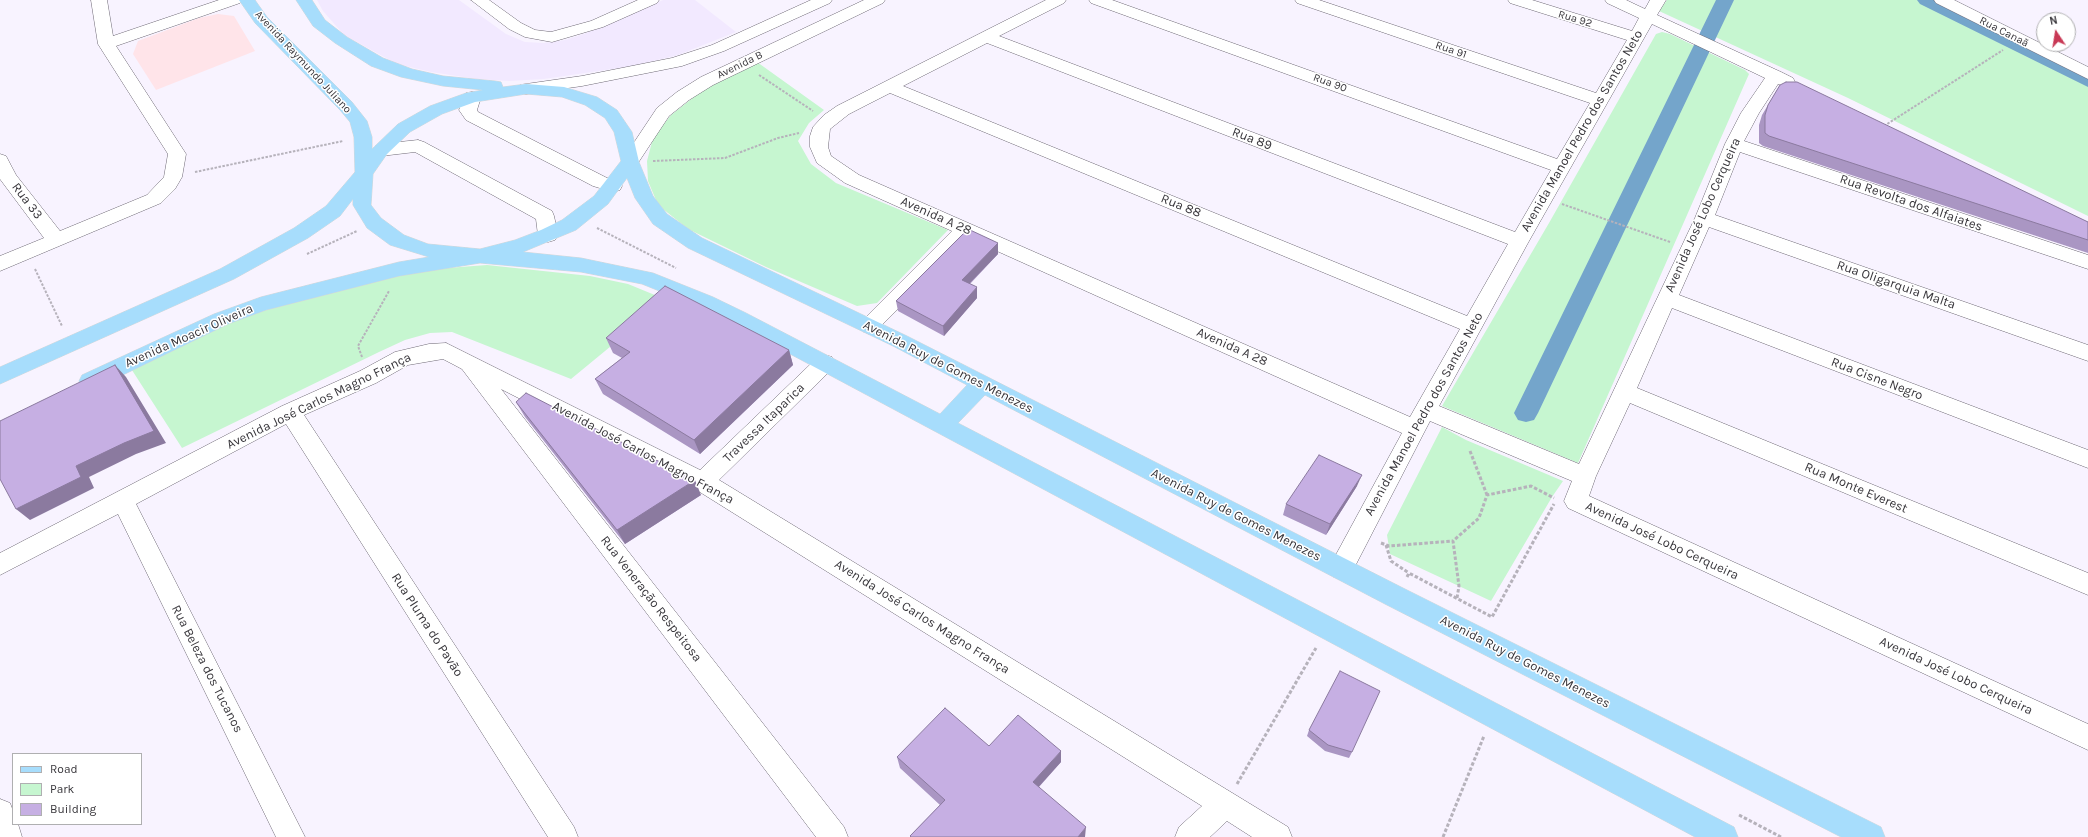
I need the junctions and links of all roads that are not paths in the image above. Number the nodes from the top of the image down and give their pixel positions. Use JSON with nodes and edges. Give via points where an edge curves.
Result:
{"nodes":[{"id":1,"x":99,"y":0,"type":"edge"},
{"id":2,"x":234,"y":0,"type":"edge"},
{"id":3,"x":247,"y":0,"type":"edge"},
{"id":4,"x":304,"y":0,"type":"edge"},
{"id":5,"x":479,"y":0,"type":"edge"},
{"id":6,"x":651,"y":0,"type":"edge"},
{"id":7,"x":824,"y":0,"type":"edge"},
{"id":8,"x":877,"y":0,"type":"edge"},
{"id":9,"x":1058,"y":0,"type":"edge"},
{"id":10,"x":1097,"y":0,"type":"edge"},
{"id":11,"x":1303,"y":0,"type":"edge"},
{"id":12,"x":1516,"y":0,"type":"edge"},
{"id":13,"x":1613,"y":0,"type":"edge"},
{"id":14,"x":1658,"y":0,"type":"edge"},
{"id":15,"x":1942,"y":0,"type":"edge"},
{"id":16,"x":1647,"y":18,"type":"junction"},
{"id":17,"x":986,"y":37,"type":"junction"},
{"id":18,"x":1635,"y":37,"type":"junction"},
{"id":19,"x":106,"y":44,"type":"junction"},
{"id":20,"x":2088,"y":74,"type":"edge"},
{"id":21,"x":1775,"y":76,"type":"junction"},
{"id":22,"x":890,"y":87,"type":"junction"},
{"id":23,"x":526,"y":89,"type":"junction"},
{"id":24,"x":1803,"y":90,"type":"edge"},
{"id":25,"x":472,"y":97,"type":"junction"},
{"id":26,"x":1600,"y":100,"type":"junction"},
{"id":27,"x":1734,"y":144,"type":"junction"},
{"id":28,"x":381,"y":150,"type":"junction"},
{"id":29,"x":0,"y":160,"type":"edge"},
{"id":30,"x":630,"y":162,"type":"junction"},
{"id":31,"x":1562,"y":167,"type":"junction"},
{"id":32,"x":364,"y":173,"type":"junction"},
{"id":33,"x":613,"y":186,"type":"junction"},
{"id":34,"x":1704,"y":218,"type":"junction"},
{"id":35,"x":965,"y":229,"type":"junction"},
{"id":36,"x":548,"y":236,"type":"junction"},
{"id":37,"x":56,"y":240,"type":"junction"},
{"id":38,"x":1519,"y":241,"type":"junction"},
{"id":39,"x":480,"y":256,"type":"junction"},
{"id":40,"x":2088,"y":262,"type":"edge"},
{"id":41,"x":0,"y":264,"type":"edge"},
{"id":42,"x":1666,"y":298,"type":"junction"},
{"id":43,"x":869,"y":326,"type":"junction"},
{"id":44,"x":1472,"y":326,"type":"junction"},
{"id":45,"x":2088,"y":353,"type":"edge"},
{"id":46,"x":467,"y":361,"type":"junction"},
{"id":47,"x":825,"y":363,"type":"junction"},
{"id":48,"x":0,"y":376,"type":"edge"},
{"id":49,"x":982,"y":384,"type":"junction"},
{"id":50,"x":71,"y":389,"type":"edge"},
{"id":51,"x":1623,"y":391,"type":"junction"},
{"id":52,"x":1426,"y":410,"type":"junction"},
{"id":53,"x":290,"y":412,"type":"junction"},
{"id":54,"x":942,"y":426,"type":"junction"},
{"id":55,"x":1415,"y":429,"type":"junction"},
{"id":56,"x":2088,"y":460,"type":"edge"},
{"id":57,"x":1579,"y":474,"type":"junction"},
{"id":58,"x":703,"y":482,"type":"junction"},
{"id":59,"x":123,"y":501,"type":"junction"},
{"id":60,"x":0,"y":565,"type":"edge"},
{"id":61,"x":1340,"y":569,"type":"junction"},
{"id":62,"x":2088,"y":584,"type":"edge"},
{"id":63,"x":2088,"y":737,"type":"edge"},
{"id":64,"x":1225,"y":804,"type":"junction"},
{"id":65,"x":0,"y":813,"type":"edge"},
{"id":66,"x":8,"y":837,"type":"edge"},
{"id":67,"x":291,"y":837,"type":"edge"},
{"id":68,"x":564,"y":837,"type":"edge"},
{"id":69,"x":834,"y":837,"type":"edge"},
{"id":70,"x":1189,"y":837,"type":"edge"},
{"id":71,"x":1278,"y":837,"type":"edge"},
{"id":72,"x":1724,"y":837,"type":"edge"},
{"id":73,"x":1871,"y":837,"type":"edge"}],
"edges":[{"from":1,"to":19,"type":"street"},
{"from":2,"to":19,"type":"street"},
{"from":3,"to":32,"type":"main road","name":"Avenida Raymundo Juliano","via":[[261,20],[358,121],[363,137]]},
{"from":4,"to":23,"type":"main road","via":[[320,23],[341,40],[377,62],[407,73],[443,81]]},
{"from":5,"to":6,"type":"street","via":[[525,31],[552,37],[597,24]]},
{"from":7,"to":23,"type":"street","via":[[718,48],[676,62],[582,81]]},
{"from":8,"to":30,"type":"street","name":"Avenida B","via":[[708,81],[663,112]]},
{"from":9,"to":17,"type":"street"},
{"from":10,"to":31,"type":"street","name":"Rua 90"},
{"from":11,"to":26,"type":"street","name":"Rua 91"},
{"from":12,"to":18,"type":"street","name":"Rua 92"},
{"from":13,"to":16,"type":"street"},
{"from":14,"to":16,"type":"street"},
{"from":15,"to":20,"type":"street","name":"Rua Canaã"},
{"from":16,"to":18,"type":"street","name":"Avenida Manoel Pedro dos Santos Neto"},
{"from":16,"to":21,"type":"street","name":"Avenida Manoel Pedro dos Santos Neto"},
{"from":17,"to":22,"type":"street"},
{"from":17,"to":38,"type":"street","name":"Rua 89"},
{"from":18,"to":26,"type":"street","name":"Avenida Manoel Pedro dos Santos Neto"},
{"from":19,"to":37,"type":"street","via":[[177,154],[173,177],[154,199]]},
{"from":21,"to":24,"type":"street","name":"Avenida Manoel Pedro dos Santos Neto"},
{"from":21,"to":27,"type":"street","name":"Avenida José Lobo Cerqueira","via":[[1750,113]]},
{"from":22,"to":35,"type":"street","name":"Avenida A 28","via":[[843,110],[826,123],[819,136],[823,159],[852,179]]},
{"from":22,"to":44,"type":"street","name":"Rua 88"},
{"from":23,"to":25,"type":"main road"},
{"from":23,"to":30,"type":"main road","name":"Avenida Ruy de Gomes Menezes","via":[[564,92],[591,101],[611,114],[623,132]]},
{"from":25,"to":28,"type":"main road","via":[[436,110],[404,128]]},
{"from":25,"to":33,"type":"street","via":[[468,110],[472,116],[600,182]]},
{"from":26,"to":31,"type":"street","name":"Avenida Manoel Pedro dos Santos Neto"},
{"from":27,"to":34,"type":"street","name":"Avenida José Lobo Cerqueira"},
{"from":27,"to":40,"type":"street","name":"Rua Revolta dos Alfaiates"},
{"from":28,"to":32,"type":"main road"},
{"from":28,"to":36,"type":"street","via":[[418,146],[545,216]]},
{"from":29,"to":37,"type":"street","name":"Rua 33","via":[[8,177]]},
{"from":30,"to":33,"type":"main road"},
{"from":30,"to":43,"type":"main road","name":"Avenida Ruy de Gomes Menezes","via":[[644,198],[660,218],[695,243]]},
{"from":31,"to":38,"type":"street","name":"Avenida Manoel Pedro dos Santos Neto"},
{"from":32,"to":39,"type":"main road","name":"Avenida Raymundo Juliano","via":[[362,205],[374,223],[397,240],[426,250]]},
{"from":32,"to":48,"type":"main road","via":[[333,211],[227,274]]},
{"from":33,"to":36,"type":"main road","via":[[586,213]]},
{"from":34,"to":42,"type":"street","name":"Avenida José Lobo Cerqueira"},
{"from":34,"to":45,"type":"street","name":"Rua Oligarquia Malta"},
{"from":35,"to":43,"type":"street"},
{"from":35,"to":55,"type":"street","name":"Avenida A 28"},
{"from":36,"to":39,"type":"main road"},
{"from":37,"to":41,"type":"street"},
{"from":38,"to":44,"type":"street","name":"Avenida Manoel Pedro dos Santos Neto"},
{"from":39,"to":47,"type":"main road","via":[[581,265],[646,278],[739,318]]},
{"from":39,"to":50,"type":"main road","name":"Avenida Moacir Oliveira","via":[[399,269],[261,304],[221,319]]},
{"from":42,"to":51,"type":"street","name":"Avenida José Lobo Cerqueira"},
{"from":42,"to":56,"type":"street","name":"Rua Cisne Negro"},
{"from":43,"to":49,"type":"main road","name":"Avenida Ruy de Gomes Menezes"},
{"from":44,"to":52,"type":"street","name":"Avenida Manoel Pedro dos Santos Neto"},
{"from":46,"to":53,"type":"street","name":"Avenida José Carlos Magno França","via":[[446,351],[402,358],[368,377]]},
{"from":46,"to":58,"type":"street","name":"Avenida José Carlos Magno França"},
{"from":46,"to":69,"type":"street","name":"Rua Veneração Respeitosa"},
{"from":47,"to":54,"type":"main road"},
{"from":47,"to":58,"type":"street","name":"Travessa Itaparica"},
{"from":49,"to":54,"type":"main road"},
{"from":49,"to":61,"type":"main road","name":"Avenida Ruy de Gomes Menezes"},
{"from":51,"to":57,"type":"street","name":"Avenida José Lobo Cerqueira"},
{"from":51,"to":62,"type":"street","name":"Rua Monte Everest"},
{"from":52,"to":55,"type":"street","name":"Avenida Manoel Pedro dos Santos Neto"},
{"from":52,"to":57,"type":"street"},
{"from":53,"to":59,"type":"street","name":"Avenida José Carlos Magno França"},
{"from":53,"to":68,"type":"street","name":"Rua Pluma do Pavão"},
{"from":54,"to":72,"type":"main road"},
{"from":55,"to":61,"type":"street","name":"Avenida Manoel Pedro dos Santos Neto"},
{"from":57,"to":63,"type":"street","name":"Avenida José Lobo Cerqueira","via":[[1576,501]]},
{"from":58,"to":64,"type":"street","name":"Avenida José Carlos Magno França"},
{"from":59,"to":60,"type":"street","name":"Avenida José Carlos Magno França"},
{"from":59,"to":67,"type":"street","name":"Rua Beleza dos Tucanos"},
{"from":61,"to":73,"type":"main road","name":"Avenida Ruy de Gomes Menezes"},
{"from":64,"to":70,"type":"street"},
{"from":64,"to":71,"type":"street","name":"Avenida José Carlos Magno França"},
{"from":65,"to":66,"type":"street"}]}
